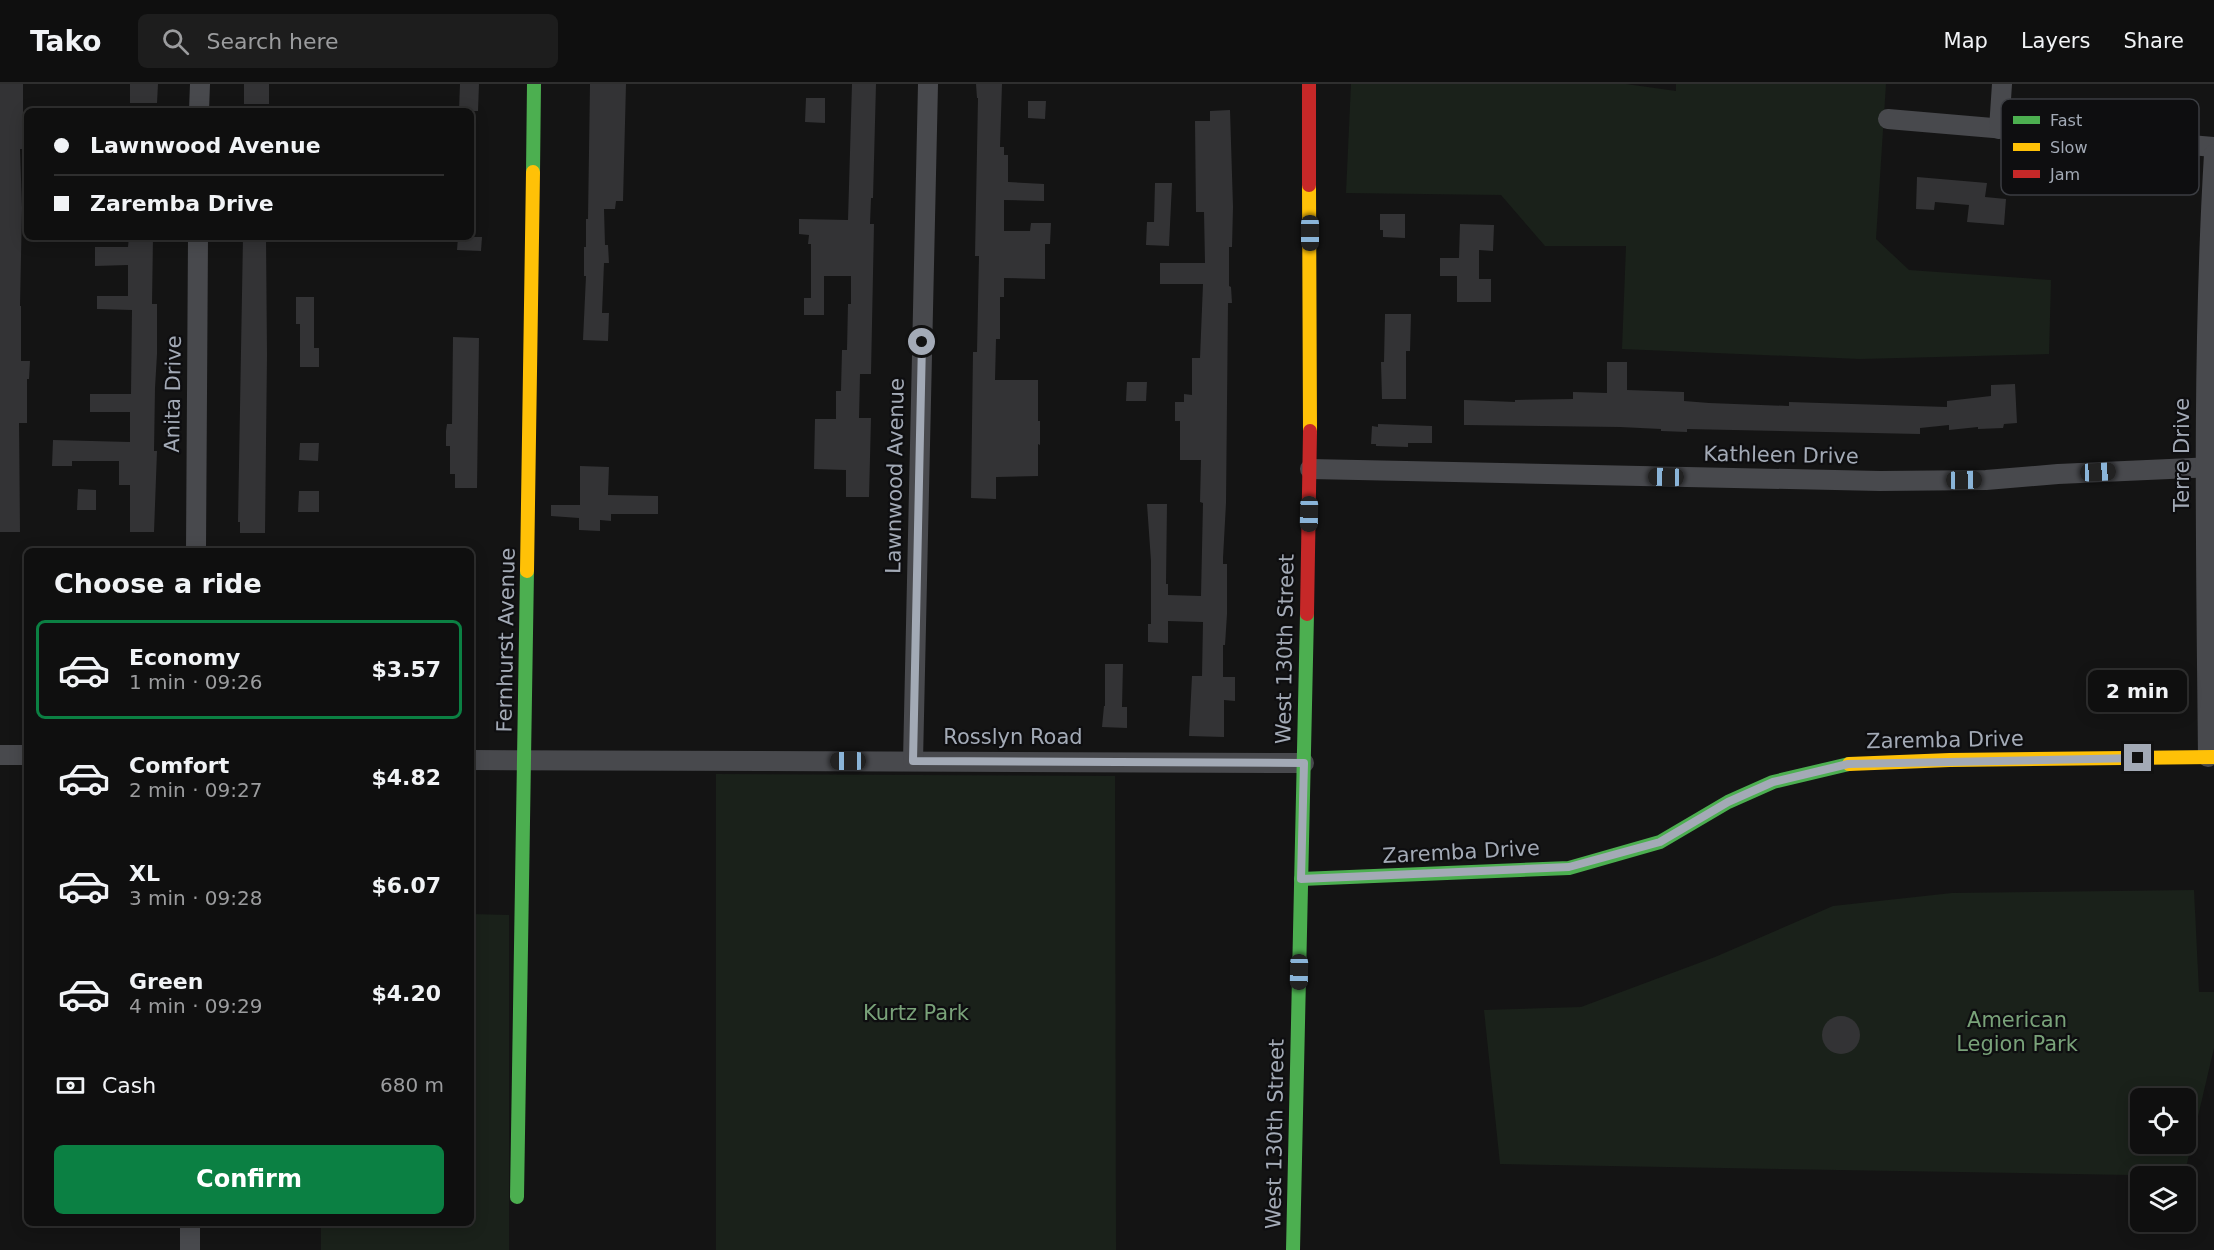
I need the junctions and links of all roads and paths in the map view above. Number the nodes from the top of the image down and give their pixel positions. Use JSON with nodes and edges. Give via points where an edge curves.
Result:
{"nodes":[{"id":1,"x":200,"y":84,"type":"edge"},
{"id":2,"x":534,"y":84,"type":"edge"},
{"id":3,"x":928,"y":84,"type":"edge"},
{"id":4,"x":1309,"y":84,"type":"edge"},
{"id":5,"x":2002,"y":84,"type":"edge"},
{"id":6,"x":199,"y":108,"type":"edge"},
{"id":7,"x":1888,"y":119,"type":"dead end"},
{"id":8,"x":1999,"y":129,"type":"joint"},
{"id":9,"x":2199,"y":146,"type":"edge"},
{"id":10,"x":2214,"y":147,"type":"edge"},
{"id":11,"x":2214,"y":154,"type":"edge"},
{"id":12,"x":198,"y":240,"type":"edge"},
{"id":13,"x":2210,"y":467,"type":"edge"},
{"id":14,"x":1310,"y":469,"type":"junction"},
{"id":15,"x":196,"y":548,"type":"edge"},
{"id":16,"x":0,"y":755,"type":"edge"},
{"id":17,"x":24,"y":755,"type":"edge"},
{"id":18,"x":2211,"y":757,"type":"edge"},
{"id":19,"x":474,"y":760,"type":"edge"},
{"id":20,"x":525,"y":761,"type":"junction"},
{"id":21,"x":913,"y":761,"type":"junction"},
{"id":22,"x":1304,"y":763,"type":"junction"},
{"id":23,"x":1301,"y":879,"type":"junction"},
{"id":24,"x":517,"y":1197,"type":"dead end"},
{"id":25,"x":190,"y":1226,"type":"edge"},
{"id":26,"x":190,"y":1250,"type":"edge"},
{"id":27,"x":1293,"y":1250,"type":"edge"}],
"edges":[{"from":1,"to":6,"type":"street"},
{"from":2,"to":20,"type":"street","name":"Fernhurst Avenue"},
{"from":3,"to":21,"type":"street","name":"Lawnwood Avenue"},
{"from":4,"to":14,"type":"street","name":"West 130th Street"},
{"from":5,"to":8,"type":"street"},
{"from":7,"to":8,"type":"street"},
{"from":9,"to":10,"type":"street"},
{"from":11,"to":13,"type":"street","name":"Terre Drive","via":[[2209,258]]},
{"from":12,"to":15,"type":"street","name":"Anita Drive"},
{"from":13,"to":14,"type":"street","name":"Kathleen Drive","via":[[1986,480],[1880,481]]},
{"from":13,"to":18,"type":"street","name":"Terre Drive"},
{"from":14,"to":22,"type":"street","name":"West 130th Street"},
{"from":16,"to":17,"type":"street"},
{"from":18,"to":23,"type":"street","name":"Zaremba Drive","via":[[1848,764],[1773,782],[1728,802],[1660,842],[1569,867]]},
{"from":19,"to":20,"type":"street","name":"Rosslyn Road"},
{"from":20,"to":21,"type":"street","name":"Rosslyn Road"},
{"from":20,"to":24,"type":"street","name":"Fernhurst Avenue"},
{"from":21,"to":22,"type":"street","name":"Rosslyn Road"},
{"from":22,"to":23,"type":"street","name":"West 130th Street"},
{"from":23,"to":27,"type":"street","name":"West 130th Street"},
{"from":25,"to":26,"type":"street"}]}
